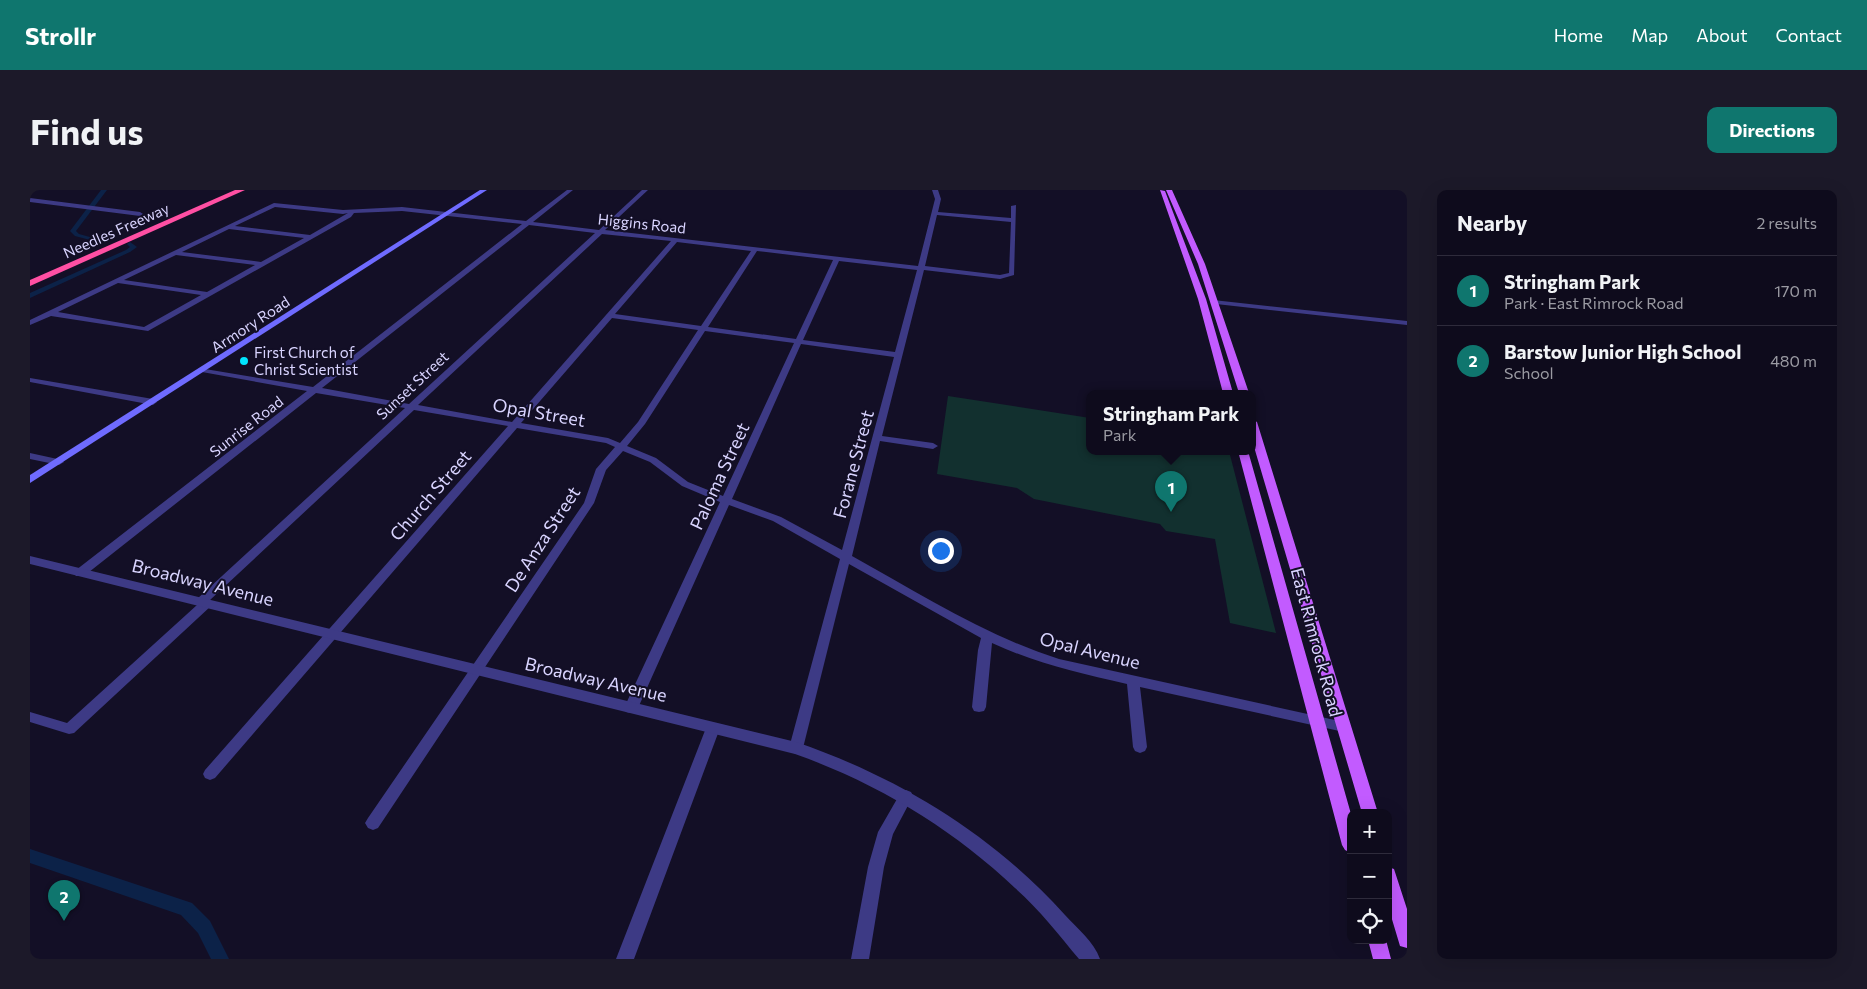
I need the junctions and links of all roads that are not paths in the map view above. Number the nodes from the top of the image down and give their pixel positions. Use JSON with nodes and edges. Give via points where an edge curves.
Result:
{"nodes":[{"id":1,"x":242,"y":190,"type":"edge"},
{"id":2,"x":484,"y":190,"type":"edge"},
{"id":3,"x":570,"y":190,"type":"edge"},
{"id":4,"x":645,"y":190,"type":"edge"},
{"id":5,"x":934,"y":190,"type":"edge"},
{"id":6,"x":1162,"y":190,"type":"edge"},
{"id":7,"x":1169,"y":190,"type":"edge"},
{"id":8,"x":220,"y":194,"type":"edge"},
{"id":9,"x":30,"y":200,"type":"edge"},
{"id":10,"x":46,"y":202,"type":"junction"},
{"id":11,"x":1014,"y":206,"type":"dead end"},
{"id":12,"x":181,"y":207,"type":"dead end"},
{"id":13,"x":30,"y":208,"type":"edge"},
{"id":14,"x":172,"y":210,"type":"dead end"},
{"id":15,"x":352,"y":212,"type":"junction"},
{"id":16,"x":935,"y":213,"type":"junction"},
{"id":17,"x":140,"y":214,"type":"dead end"},
{"id":18,"x":446,"y":214,"type":"junction"},
{"id":19,"x":1013,"y":220,"type":"junction"},
{"id":20,"x":528,"y":223,"type":"junction"},
{"id":21,"x":227,"y":227,"type":"junction"},
{"id":22,"x":600,"y":232,"type":"junction"},
{"id":23,"x":310,"y":237,"type":"junction"},
{"id":24,"x":676,"y":240,"type":"junction"},
{"id":25,"x":83,"y":249,"type":"dead end"},
{"id":26,"x":755,"y":249,"type":"junction"},
{"id":27,"x":175,"y":253,"type":"junction"},
{"id":28,"x":837,"y":258,"type":"junction"},
{"id":29,"x":262,"y":264,"type":"junction"},
{"id":30,"x":921,"y":268,"type":"junction"},
{"id":31,"x":116,"y":281,"type":"junction"},
{"id":32,"x":30,"y":283,"type":"edge"},
{"id":33,"x":208,"y":294,"type":"junction"},
{"id":34,"x":1216,"y":302,"type":"junction"},
{"id":35,"x":50,"y":313,"type":"junction"},
{"id":36,"x":610,"y":316,"type":"junction"},
{"id":37,"x":30,"y":323,"type":"edge"},
{"id":38,"x":1407,"y":323,"type":"edge"},
{"id":39,"x":702,"y":328,"type":"junction"},
{"id":40,"x":798,"y":342,"type":"junction"},
{"id":41,"x":898,"y":355,"type":"junction"},
{"id":42,"x":202,"y":370,"type":"junction"},
{"id":43,"x":30,"y":380,"type":"edge"},
{"id":44,"x":314,"y":390,"type":"junction"},
{"id":45,"x":1227,"y":390,"type":"edge"},
{"id":46,"x":1243,"y":390,"type":"edge"},
{"id":47,"x":153,"y":402,"type":"junction"},
{"id":48,"x":412,"y":407,"type":"junction"},
{"id":49,"x":516,"y":425,"type":"junction"},
{"id":50,"x":1256,"y":435,"type":"edge"},
{"id":51,"x":877,"y":438,"type":"junction"},
{"id":52,"x":622,"y":446,"type":"junction"},
{"id":53,"x":933,"y":446,"type":"dead end"},
{"id":54,"x":1244,"y":455,"type":"edge"},
{"id":55,"x":30,"y":456,"type":"edge"},
{"id":56,"x":59,"y":462,"type":"junction"},
{"id":57,"x":30,"y":480,"type":"edge"},
{"id":58,"x":726,"y":501,"type":"junction"},
{"id":59,"x":845,"y":557,"type":"junction"},
{"id":60,"x":30,"y":560,"type":"edge"},
{"id":61,"x":80,"y":572,"type":"junction"},
{"id":62,"x":204,"y":603,"type":"junction"},
{"id":63,"x":332,"y":634,"type":"junction"},
{"id":64,"x":988,"y":636,"type":"junction"},
{"id":65,"x":476,"y":671,"type":"junction"},
{"id":66,"x":1134,"y":681,"type":"junction"},
{"id":67,"x":979,"y":707,"type":"dead end"},
{"id":68,"x":631,"y":708,"type":"junction"},
{"id":69,"x":30,"y":717,"type":"edge"},
{"id":70,"x":1317,"y":721,"type":"junction"},
{"id":71,"x":1344,"y":727,"type":"junction"},
{"id":72,"x":713,"y":728,"type":"junction"},
{"id":73,"x":1140,"y":747,"type":"dead end"},
{"id":74,"x":796,"y":748,"type":"junction"},
{"id":75,"x":210,"y":774,"type":"dead end"},
{"id":76,"x":906,"y":796,"type":"junction"},
{"id":77,"x":1369,"y":809,"type":"edge"},
{"id":78,"x":373,"y":823,"type":"dead end"},
{"id":79,"x":1347,"y":830,"type":"edge"},
{"id":80,"x":1392,"y":888,"type":"edge"},
{"id":81,"x":1407,"y":938,"type":"edge"},
{"id":82,"x":1378,"y":944,"type":"edge"},
{"id":83,"x":624,"y":959,"type":"edge"},
{"id":84,"x":860,"y":959,"type":"edge"},
{"id":85,"x":1091,"y":959,"type":"edge"},
{"id":86,"x":1382,"y":959,"type":"edge"}],
"edges":[{"from":1,"to":8,"type":"highway"},
{"from":2,"to":18,"type":"main road","name":"Armory Road"},
{"from":3,"to":20,"type":"street","name":"Sunrise Road"},
{"from":4,"to":22,"type":"street","name":"Sunset Street"},
{"from":5,"to":16,"type":"street","name":"Forane Street","via":[[938,199]]},
{"from":6,"to":45,"type":"main road","via":[[1202,299]]},
{"from":7,"to":34,"type":"main road"},
{"from":8,"to":12,"type":"highway","name":"Needles Freeway"},
{"from":8,"to":32,"type":"highway","name":"Needles Freeway"},
{"from":9,"to":10,"type":"street"},
{"from":10,"to":13,"type":"street"},
{"from":10,"to":17,"type":"street"},
{"from":11,"to":19,"type":"street"},
{"from":14,"to":25,"type":"highway","name":"Needles Freeway"},
{"from":15,"to":18,"type":"street","name":"Higgins Road","via":[[390,208]]},
{"from":15,"to":21,"type":"street","name":"Higgins Road","via":[[274,205]]},
{"from":15,"to":23,"type":"street"},
{"from":16,"to":19,"type":"street"},
{"from":16,"to":30,"type":"street","name":"Forane Street"},
{"from":18,"to":20,"type":"street","name":"Higgins Road"},
{"from":18,"to":42,"type":"main road","name":"Armory Road"},
{"from":19,"to":30,"type":"street","name":"Higgins Road","via":[[1012,274]]},
{"from":20,"to":22,"type":"street","name":"Higgins Road"},
{"from":20,"to":44,"type":"street","name":"Sunrise Road"},
{"from":21,"to":23,"type":"street"},
{"from":21,"to":27,"type":"street"},
{"from":22,"to":24,"type":"street","name":"Higgins Road"},
{"from":22,"to":48,"type":"street","name":"Sunset Street"},
{"from":23,"to":29,"type":"street"},
{"from":24,"to":26,"type":"street","name":"Higgins Road"},
{"from":24,"to":36,"type":"street","name":"Church Street"},
{"from":26,"to":28,"type":"street","name":"Higgins Road"},
{"from":26,"to":39,"type":"street","name":"De Anza Street"},
{"from":27,"to":29,"type":"street"},
{"from":27,"to":31,"type":"street"},
{"from":28,"to":30,"type":"street","name":"Higgins Road"},
{"from":28,"to":40,"type":"street","name":"Paloma Street"},
{"from":29,"to":33,"type":"street"},
{"from":30,"to":41,"type":"street","name":"Forane Street"},
{"from":31,"to":33,"type":"street"},
{"from":31,"to":35,"type":"street"},
{"from":33,"to":35,"type":"street","via":[[145,329]]},
{"from":34,"to":38,"type":"street"},
{"from":34,"to":46,"type":"main road"},
{"from":35,"to":37,"type":"street"},
{"from":36,"to":39,"type":"street"},
{"from":36,"to":49,"type":"street","name":"Church Street"},
{"from":39,"to":40,"type":"street"},
{"from":39,"to":52,"type":"street","name":"De Anza Street","via":[[641,424]]},
{"from":40,"to":41,"type":"street"},
{"from":40,"to":58,"type":"street","name":"Paloma Street"},
{"from":41,"to":51,"type":"street","name":"Forane Street"},
{"from":42,"to":44,"type":"street","name":"Opal Street"},
{"from":42,"to":47,"type":"main road","name":"Armory Road"},
{"from":43,"to":47,"type":"street"},
{"from":44,"to":48,"type":"street","name":"Opal Street"},
{"from":44,"to":61,"type":"street","name":"Sunrise Road"},
{"from":47,"to":56,"type":"main road","name":"Armory Road"},
{"from":48,"to":49,"type":"street","name":"Opal Street"},
{"from":48,"to":62,"type":"street","name":"Sunset Street"},
{"from":49,"to":52,"type":"street","name":"Opal Street","via":[[591,437]]},
{"from":49,"to":63,"type":"street","name":"Church Street"},
{"from":50,"to":71,"type":"main road","name":"East Rimrock Road"},
{"from":51,"to":53,"type":"street"},
{"from":51,"to":59,"type":"street","name":"Forane Street"},
{"from":52,"to":58,"type":"street","name":"Opal Street","via":[[653,460],[685,484]]},
{"from":52,"to":65,"type":"street","name":"De Anza Street","via":[[602,469],[588,503]]},
{"from":54,"to":70,"type":"main road","name":"East Rimrock Road"},
{"from":55,"to":56,"type":"street"},
{"from":56,"to":57,"type":"main road","name":"Armory Road"},
{"from":58,"to":59,"type":"street","name":"Opal Street","via":[[777,519]]},
{"from":58,"to":68,"type":"street","name":"Paloma Street"},
{"from":59,"to":64,"type":"street","name":"Opal Avenue"},
{"from":59,"to":74,"type":"street","name":"Forane Street"},
{"from":60,"to":61,"type":"street","name":"Broadway Avenue"},
{"from":61,"to":62,"type":"street","name":"Broadway Avenue"},
{"from":62,"to":63,"type":"street","name":"Broadway Avenue"},
{"from":62,"to":69,"type":"street","name":"Sunset Street","via":[[69,729]]},
{"from":63,"to":65,"type":"street","name":"Broadway Avenue"},
{"from":63,"to":75,"type":"street","name":"Church Street"},
{"from":64,"to":66,"type":"street","name":"Opal Avenue","via":[[1060,664]]},
{"from":64,"to":67,"type":"street"},
{"from":65,"to":68,"type":"street","name":"Broadway Avenue"},
{"from":65,"to":78,"type":"street","name":"De Anza Street"},
{"from":66,"to":70,"type":"street","name":"Opal Avenue"},
{"from":66,"to":73,"type":"street"},
{"from":68,"to":72,"type":"street","name":"Broadway Avenue"},
{"from":70,"to":71,"type":"street","name":"Opal Avenue"},
{"from":70,"to":79,"type":"main road","name":"East Rimrock Road"},
{"from":71,"to":77,"type":"main road","name":"East Rimrock Road"},
{"from":72,"to":74,"type":"street","name":"Broadway Avenue"},
{"from":72,"to":83,"type":"street"},
{"from":74,"to":76,"type":"street","name":"Broadway Avenue","via":[[832,759]]},
{"from":76,"to":84,"type":"street","via":[[886,832]]},
{"from":76,"to":85,"type":"street","name":"Broadway Avenue","via":[[962,832],[1024,884]]},
{"from":80,"to":81,"type":"main road"},
{"from":82,"to":86,"type":"main road"}]}
